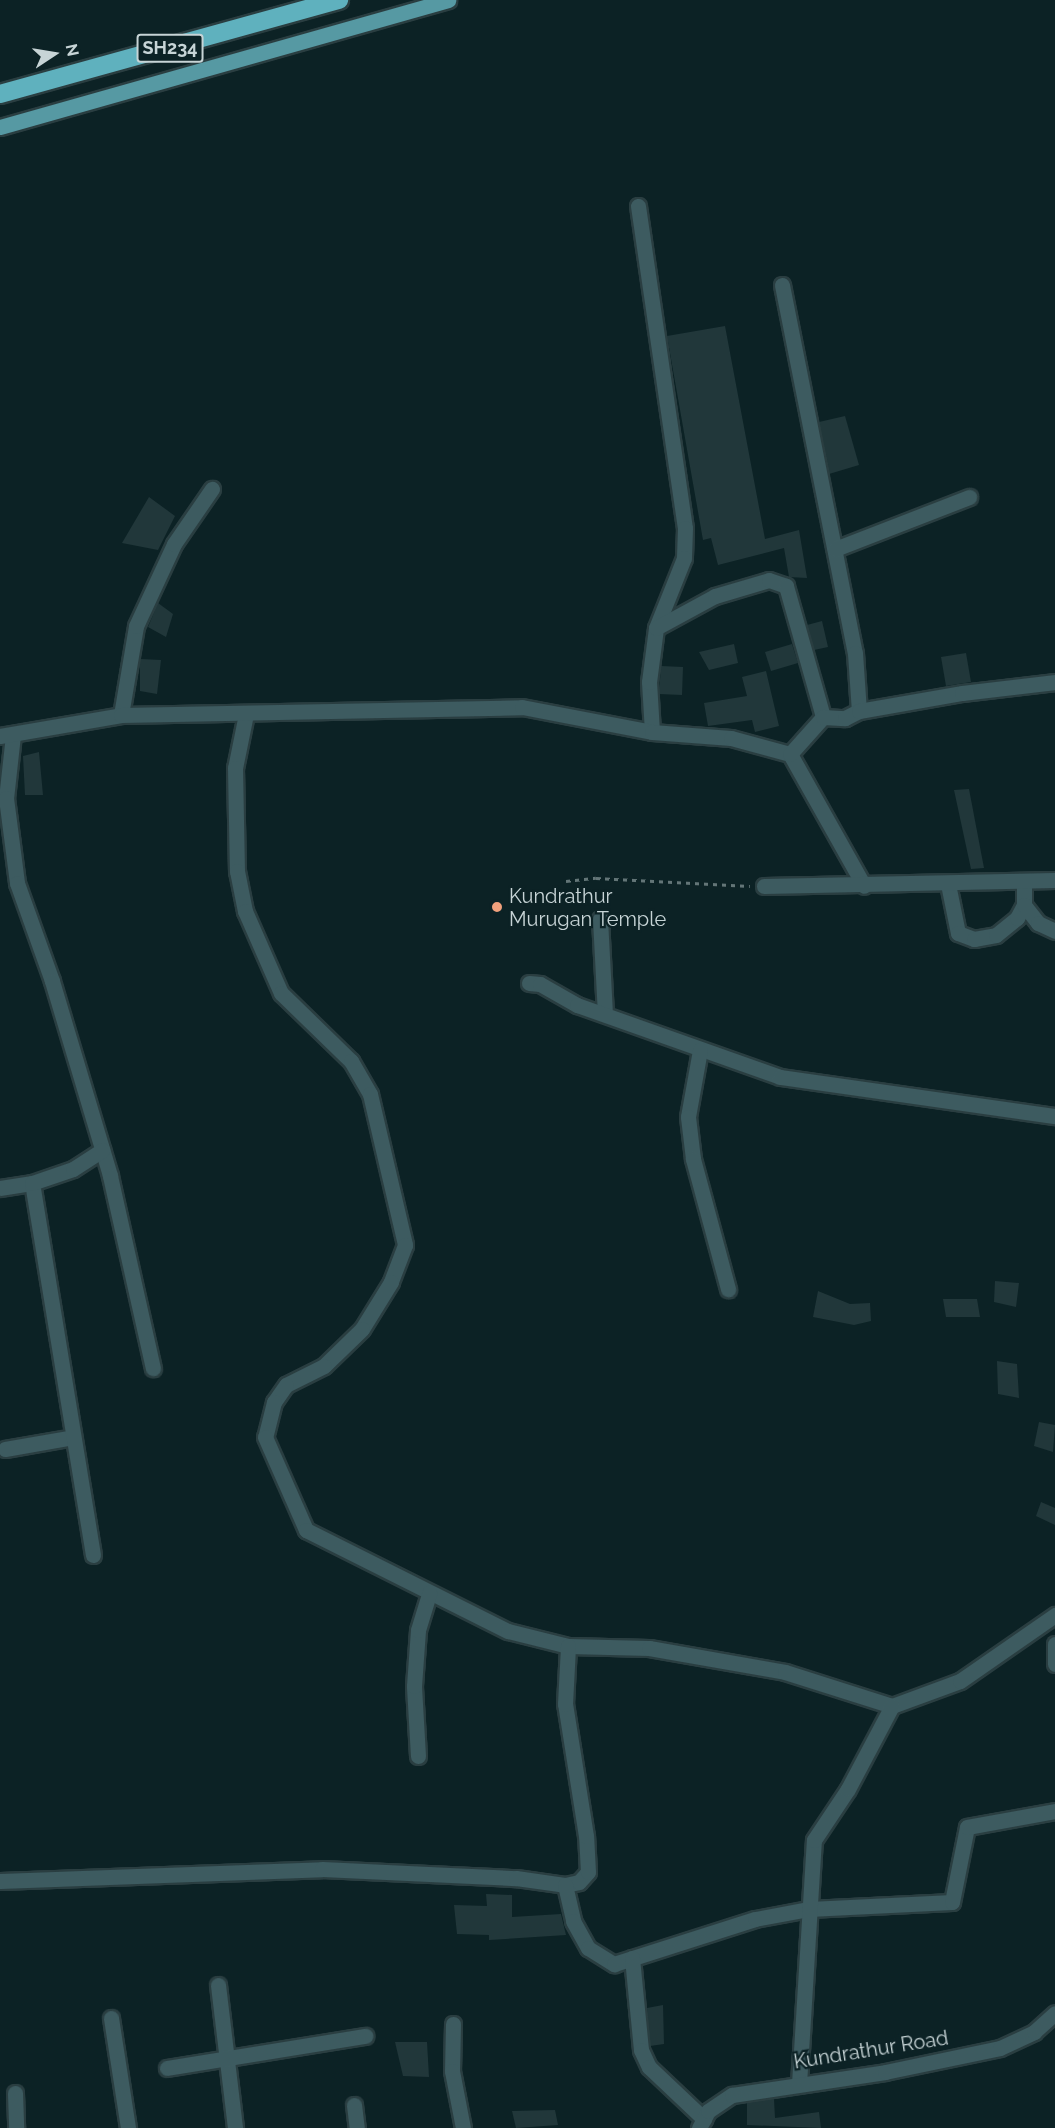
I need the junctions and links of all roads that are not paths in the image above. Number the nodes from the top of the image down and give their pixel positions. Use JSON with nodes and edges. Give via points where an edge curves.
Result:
{"nodes":[{"id":1,"x":339,"y":0,"type":"edge"},
{"id":2,"x":448,"y":0,"type":"edge"},
{"id":3,"x":0,"y":94,"type":"edge"},
{"id":4,"x":0,"y":127,"type":"edge"},
{"id":5,"x":638,"y":206,"type":"dead end"},
{"id":6,"x":782,"y":285,"type":"dead end"},
{"id":7,"x":213,"y":489,"type":"dead end"},
{"id":8,"x":969,"y":497,"type":"dead end"},
{"id":9,"x":835,"y":549,"type":"junction"},
{"id":10,"x":656,"y":628,"type":"junction"},
{"id":11,"x":1055,"y":682,"type":"edge"},
{"id":12,"x":859,"y":711,"type":"junction"},
{"id":13,"x":246,"y":714,"type":"junction"},
{"id":14,"x":121,"y":715,"type":"junction"},
{"id":15,"x":823,"y":717,"type":"junction"},
{"id":16,"x":652,"y":732,"type":"junction"},
{"id":17,"x":6,"y":736,"type":"edge"},
{"id":18,"x":790,"y":754,"type":"junction"},
{"id":19,"x":1055,"y":879,"type":"edge"},
{"id":20,"x":1024,"y":881,"type":"junction"},
{"id":21,"x":948,"y":884,"type":"junction"},
{"id":22,"x":764,"y":886,"type":"road end"},
{"id":23,"x":864,"y":886,"type":"junction"},
{"id":24,"x":1024,"y":905,"type":"junction"},
{"id":25,"x":600,"y":919,"type":"dead end"},
{"id":26,"x":1055,"y":931,"type":"edge"},
{"id":27,"x":529,"y":983,"type":"dead end"},
{"id":28,"x":605,"y":1014,"type":"junction"},
{"id":29,"x":700,"y":1050,"type":"junction"},
{"id":30,"x":1055,"y":1116,"type":"edge"},
{"id":31,"x":102,"y":1150,"type":"junction"},
{"id":32,"x":32,"y":1183,"type":"junction"},
{"id":33,"x":0,"y":1188,"type":"edge"},
{"id":34,"x":728,"y":1289,"type":"dead end"},
{"id":35,"x":153,"y":1368,"type":"dead end"},
{"id":36,"x":73,"y":1437,"type":"junction"},
{"id":37,"x":5,"y":1449,"type":"dead end"},
{"id":38,"x":93,"y":1555,"type":"dead end"},
{"id":39,"x":429,"y":1593,"type":"junction"},
{"id":40,"x":1055,"y":1615,"type":"edge"},
{"id":41,"x":1055,"y":1644,"type":"edge"},
{"id":42,"x":568,"y":1646,"type":"junction"},
{"id":43,"x":1055,"y":1664,"type":"edge"},
{"id":44,"x":892,"y":1706,"type":"junction"},
{"id":45,"x":418,"y":1756,"type":"dead end"},
{"id":46,"x":1055,"y":1810,"type":"edge"},
{"id":47,"x":0,"y":1881,"type":"edge"},
{"id":48,"x":565,"y":1885,"type":"junction"},
{"id":49,"x":809,"y":1909,"type":"junction"},
{"id":50,"x":632,"y":1958,"type":"junction"},
{"id":51,"x":218,"y":1985,"type":"dead end"},
{"id":52,"x":1055,"y":2013,"type":"edge"},
{"id":53,"x":111,"y":2018,"type":"dead end"},
{"id":54,"x":453,"y":2024,"type":"dead end"},
{"id":55,"x":365,"y":2036,"type":"dead end"},
{"id":56,"x":226,"y":2057,"type":"junction"},
{"id":57,"x":167,"y":2068,"type":"dead end"},
{"id":58,"x":799,"y":2084,"type":"junction"},
{"id":59,"x":15,"y":2092,"type":"dead end"},
{"id":60,"x":354,"y":2104,"type":"dead end"},
{"id":61,"x":701,"y":2123,"type":"edge"},
{"id":62,"x":16,"y":2128,"type":"edge"},
{"id":63,"x":128,"y":2128,"type":"edge"},
{"id":64,"x":235,"y":2128,"type":"edge"},
{"id":65,"x":357,"y":2128,"type":"edge"},
{"id":66,"x":464,"y":2128,"type":"edge"}],
"edges":[{"from":1,"to":3,"type":"highway","number":"SH234"},
{"from":2,"to":4,"type":"main road"},
{"from":5,"to":10,"type":"street","via":[[685,528],[684,558]]},
{"from":6,"to":9,"type":"street"},
{"from":7,"to":14,"type":"street","via":[[174,544],[136,626]]},
{"from":8,"to":9,"type":"street"},
{"from":9,"to":12,"type":"street","via":[[855,652]]},
{"from":10,"to":15,"type":"street","via":[[741,586],[780,581],[790,599]]},
{"from":10,"to":16,"type":"street","via":[[649,682]]},
{"from":11,"to":12,"type":"street"},
{"from":12,"to":15,"type":"street","via":[[845,718]]},
{"from":13,"to":14,"type":"street"},
{"from":13,"to":16,"type":"street","via":[[522,707]]},
{"from":13,"to":39,"type":"street","via":[[235,768],[237,871],[244,911],[281,993],[351,1061],[370,1094],[405,1245],[391,1282],[362,1329],[324,1366],[286,1385],[274,1401],[265,1437],[306,1530]]},
{"from":14,"to":17,"type":"street"},
{"from":15,"to":18,"type":"street"},
{"from":16,"to":18,"type":"street","via":[[731,738]]},
{"from":17,"to":31,"type":"street","via":[[6,798],[17,883]]},
{"from":18,"to":23,"type":"street"},
{"from":19,"to":20,"type":"street"},
{"from":20,"to":21,"type":"street"},
{"from":20,"to":24,"type":"street"},
{"from":21,"to":23,"type":"street"},
{"from":21,"to":24,"type":"street","via":[[962,936],[996,935],[1013,922]]},
{"from":22,"to":23,"type":"street"},
{"from":24,"to":26,"type":"street","via":[[1038,923]]},
{"from":25,"to":28,"type":"street"},
{"from":27,"to":28,"type":"street"},
{"from":28,"to":29,"type":"street"},
{"from":29,"to":30,"type":"street","via":[[780,1077]]},
{"from":29,"to":34,"type":"street","via":[[690,1085],[688,1117],[693,1158]]},
{"from":31,"to":32,"type":"street","via":[[73,1169]]},
{"from":31,"to":35,"type":"street"},
{"from":32,"to":33,"type":"street"},
{"from":32,"to":36,"type":"street"},
{"from":36,"to":37,"type":"street"},
{"from":36,"to":38,"type":"street"},
{"from":39,"to":42,"type":"street","via":[[508,1631]]},
{"from":39,"to":45,"type":"street","via":[[418,1630],[414,1686]]},
{"from":40,"to":44,"type":"street","via":[[960,1682]]},
{"from":41,"to":43,"type":"street"},
{"from":42,"to":44,"type":"street","via":[[649,1648],[785,1672]]},
{"from":42,"to":48,"type":"street","via":[[565,1704],[588,1872],[579,1882]]},
{"from":44,"to":49,"type":"street","via":[[848,1789],[814,1840]]},
{"from":46,"to":49,"type":"street","via":[[967,1827],[952,1902]]},
{"from":47,"to":48,"type":"street","via":[[322,1869],[516,1878]]},
{"from":48,"to":50,"type":"street","via":[[573,1921],[588,1948],[614,1964]]},
{"from":49,"to":50,"type":"street","via":[[755,1919]]},
{"from":49,"to":58,"type":"street"},
{"from":50,"to":61,"type":"street","via":[[641,2050],[649,2067]]},
{"from":51,"to":56,"type":"street"},
{"from":52,"to":58,"type":"street","name":"Kundrathur Road","via":[[1034,2032],[1000,2048],[885,2072]]},
{"from":53,"to":63,"type":"street"},
{"from":54,"to":66,"type":"street","via":[[452,2071]]},
{"from":55,"to":56,"type":"street"},
{"from":56,"to":57,"type":"street"},
{"from":56,"to":64,"type":"street"},
{"from":58,"to":61,"type":"street","name":"Kundrathur Road","via":[[732,2094]]},
{"from":59,"to":62,"type":"street"},
{"from":60,"to":65,"type":"street"}]}
